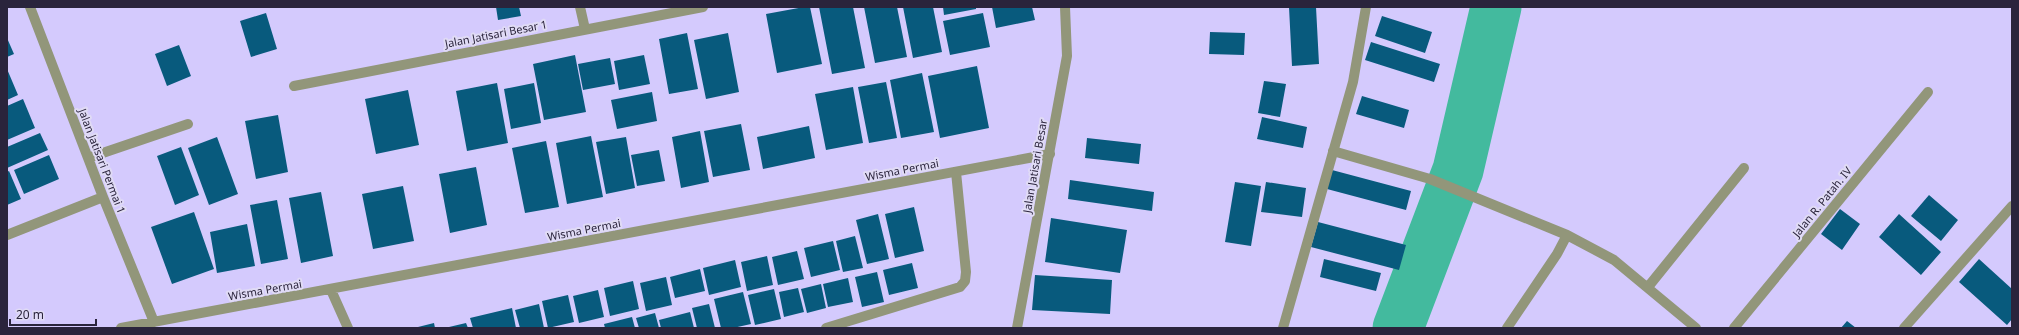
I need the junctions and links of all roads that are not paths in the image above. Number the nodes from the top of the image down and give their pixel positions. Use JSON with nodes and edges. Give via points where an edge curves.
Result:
{"nodes":[{"id":1,"x":30,"y":7,"type":"edge"},
{"id":2,"x":580,"y":7,"type":"edge"},
{"id":3,"x":703,"y":7,"type":"edge"},
{"id":4,"x":1065,"y":7,"type":"edge"},
{"id":5,"x":1366,"y":7,"type":"edge"},
{"id":6,"x":585,"y":29,"type":"junction"},
{"id":7,"x":294,"y":86,"type":"dead end"},
{"id":8,"x":1928,"y":92,"type":"dead end"},
{"id":9,"x":188,"y":124,"type":"dead end"},
{"id":10,"x":1333,"y":151,"type":"junction"},
{"id":11,"x":1050,"y":154,"type":"junction"},
{"id":12,"x":88,"y":158,"type":"junction"},
{"id":13,"x":1744,"y":168,"type":"dead end"},
{"id":14,"x":956,"y":172,"type":"junction"},
{"id":15,"x":103,"y":197,"type":"junction"},
{"id":16,"x":2012,"y":206,"type":"edge"},
{"id":17,"x":7,"y":235,"type":"edge"},
{"id":18,"x":1567,"y":235,"type":"junction"},
{"id":19,"x":1648,"y":287,"type":"junction"},
{"id":20,"x":331,"y":290,"type":"junction"},
{"id":21,"x":154,"y":322,"type":"junction"},
{"id":22,"x":122,"y":328,"type":"edge"},
{"id":23,"x":348,"y":328,"type":"edge"},
{"id":24,"x":826,"y":328,"type":"edge"},
{"id":25,"x":1017,"y":328,"type":"edge"},
{"id":26,"x":1283,"y":328,"type":"edge"},
{"id":27,"x":1507,"y":328,"type":"edge"},
{"id":28,"x":1696,"y":328,"type":"edge"},
{"id":29,"x":1734,"y":328,"type":"edge"},
{"id":30,"x":1904,"y":328,"type":"edge"}],
"edges":[{"from":1,"to":12,"type":"street","name":"Jalan Jatisari Permai 1"},
{"from":2,"to":6,"type":"street"},
{"from":3,"to":6,"type":"street","name":"Jalan Jatisari Besar 1"},
{"from":4,"to":11,"type":"street","name":"Jalan Jatisari Besar","via":[[1068,56]]},
{"from":5,"to":10,"type":"street","via":[[1353,82]]},
{"from":6,"to":7,"type":"street","name":"Jalan Jatisari Besar 1"},
{"from":8,"to":29,"type":"street","name":"Jalan R. Patah. IV"},
{"from":9,"to":12,"type":"street"},
{"from":10,"to":18,"type":"street","via":[[1430,179]]},
{"from":10,"to":26,"type":"street"},
{"from":11,"to":14,"type":"street","name":"Wisma Permai"},
{"from":11,"to":25,"type":"street","name":"Jalan Jatisari Besar"},
{"from":12,"to":15,"type":"street","name":"Jalan Jatisari Permai 1"},
{"from":13,"to":19,"type":"street"},
{"from":14,"to":20,"type":"street","name":"Wisma Permai"},
{"from":14,"to":24,"type":"street","via":[[965,281],[960,287]]},
{"from":15,"to":17,"type":"street"},
{"from":15,"to":21,"type":"street","name":"Jalan Jatisari Permai 1"},
{"from":16,"to":30,"type":"street"},
{"from":18,"to":19,"type":"street","via":[[1614,260]]},
{"from":18,"to":27,"type":"street"},
{"from":19,"to":28,"type":"street"},
{"from":20,"to":21,"type":"street","name":"Wisma Permai"},
{"from":20,"to":23,"type":"street"},
{"from":21,"to":22,"type":"street","name":"Wisma Permai"}]}
